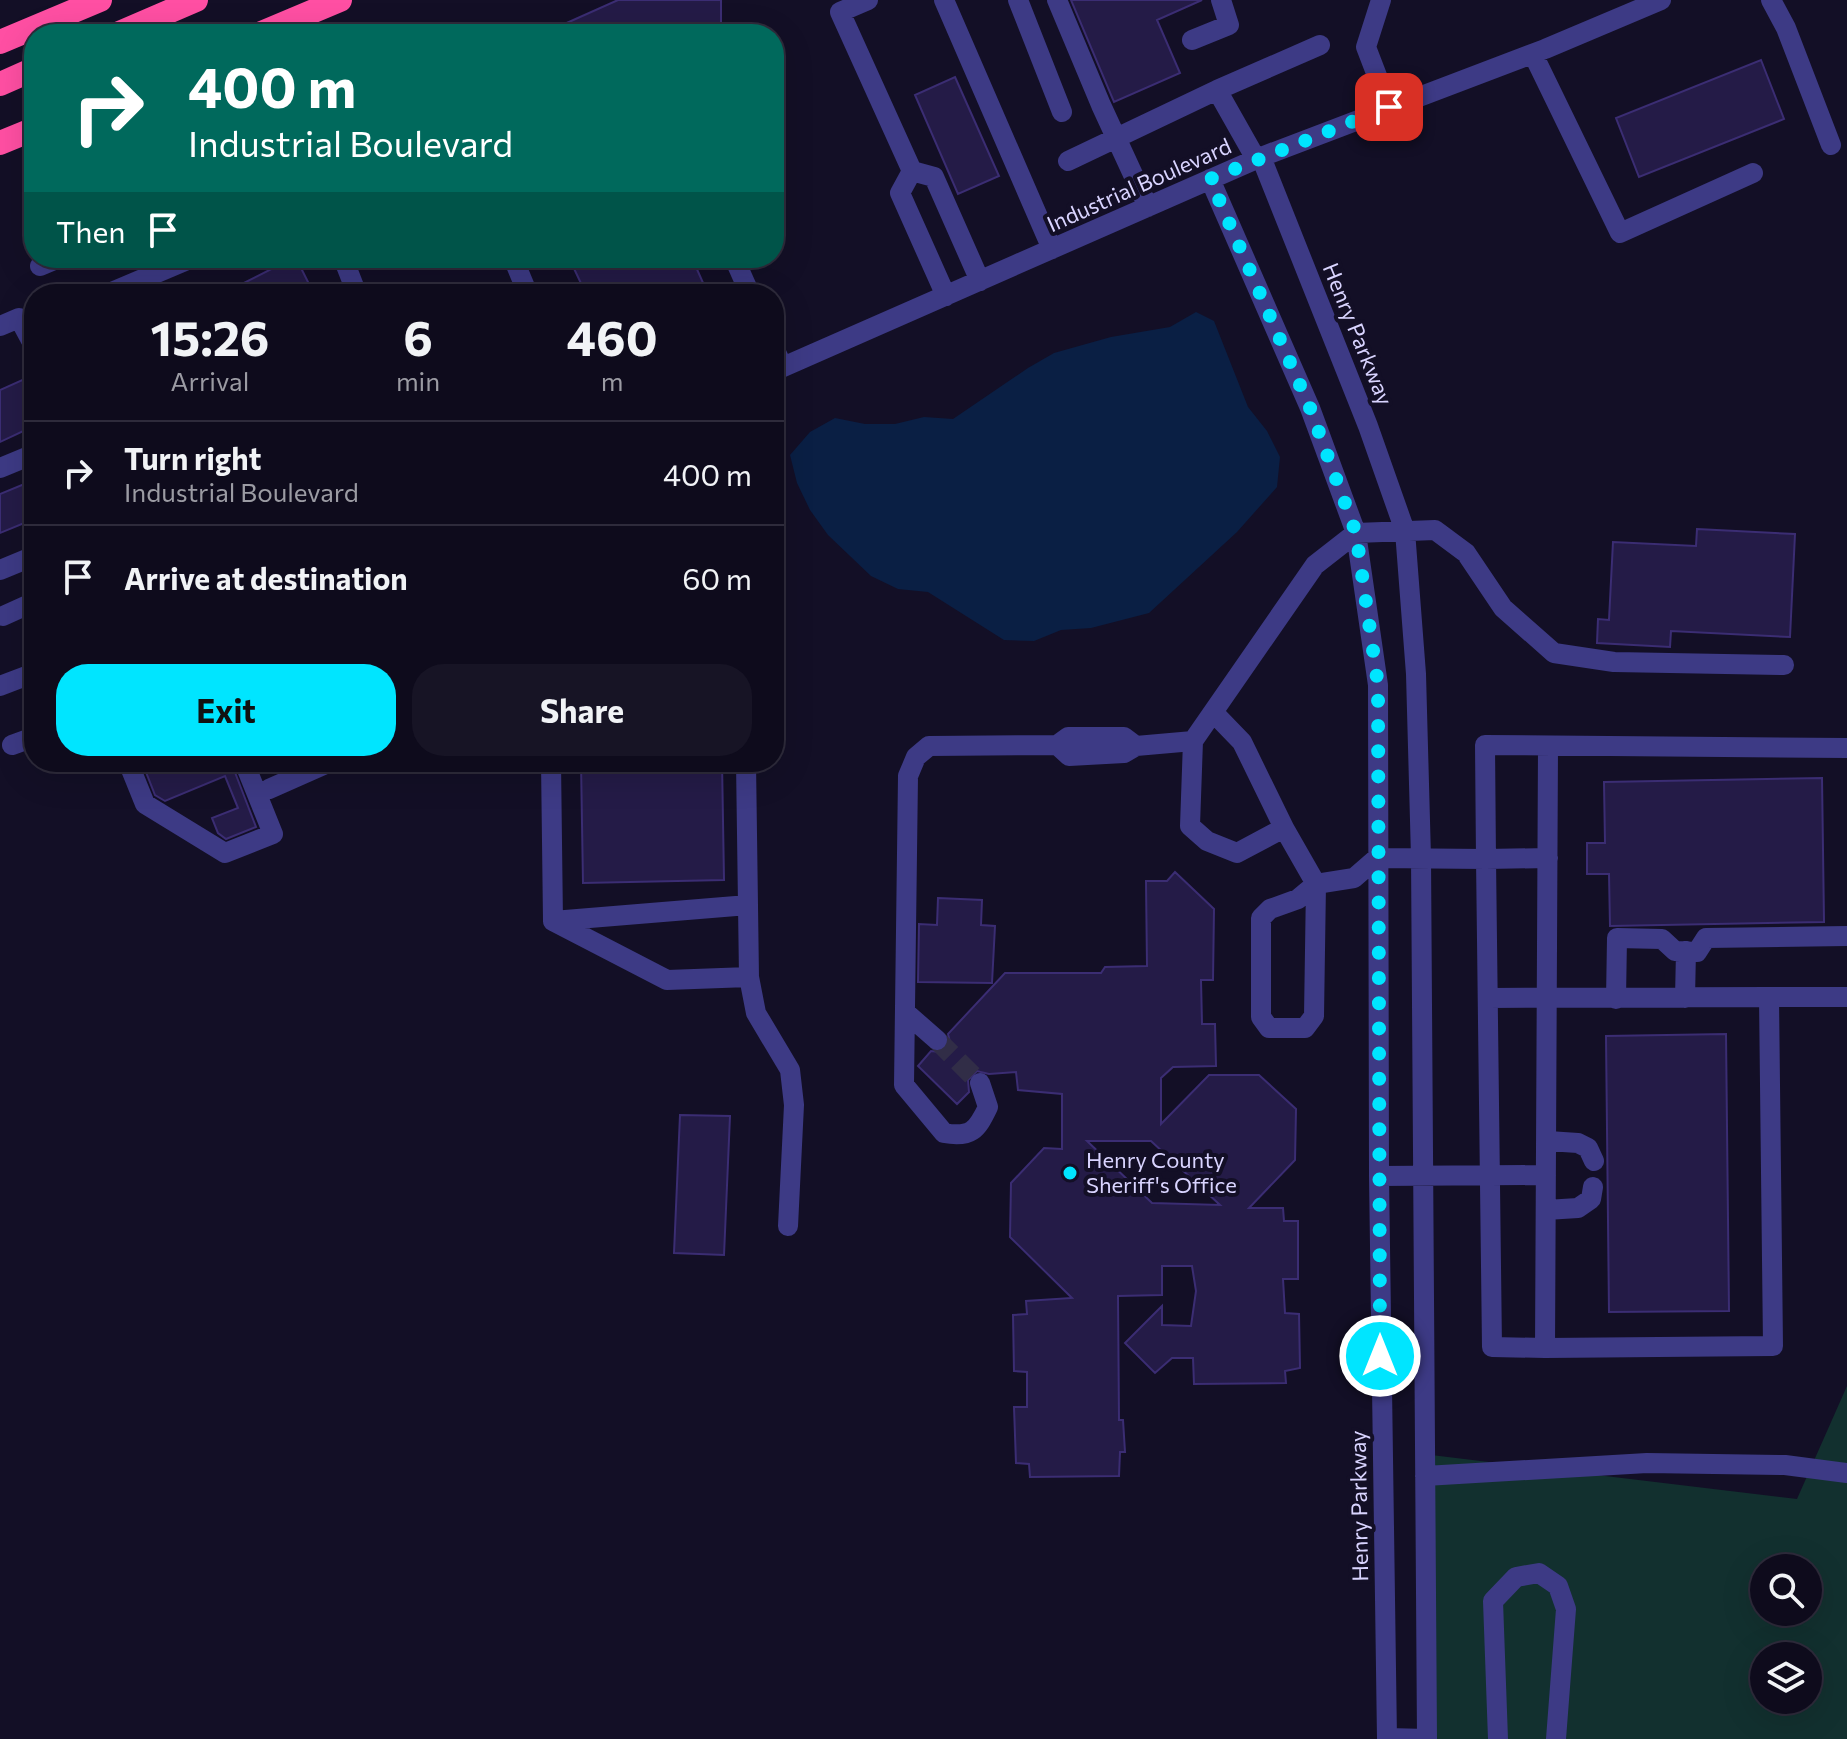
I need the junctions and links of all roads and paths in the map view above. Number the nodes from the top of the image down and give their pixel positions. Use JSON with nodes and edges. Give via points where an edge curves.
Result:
{"nodes":[{"id":1,"x":100,"y":0,"type":"edge"},
{"id":2,"x":196,"y":0,"type":"edge"},
{"id":3,"x":340,"y":0,"type":"edge"},
{"id":4,"x":868,"y":0,"type":"edge"},
{"id":5,"x":944,"y":0,"type":"edge"},
{"id":6,"x":1018,"y":0,"type":"edge"},
{"id":7,"x":1057,"y":0,"type":"edge"},
{"id":8,"x":1221,"y":0,"type":"edge"},
{"id":9,"x":1381,"y":0,"type":"edge"},
{"id":10,"x":1661,"y":0,"type":"edge"},
{"id":11,"x":1771,"y":0,"type":"edge"},
{"id":12,"x":43,"y":24,"type":"edge"},
{"id":13,"x":140,"y":24,"type":"edge"},
{"id":14,"x":283,"y":24,"type":"edge"},
{"id":15,"x":24,"y":32,"type":"edge"},
{"id":16,"x":1192,"y":40,"type":"dead end"},
{"id":17,"x":0,"y":42,"type":"edge"},
{"id":18,"x":1320,"y":45,"type":"dead end"},
{"id":19,"x":1533,"y":54,"type":"junction"},
{"id":20,"x":24,"y":73,"type":"edge"},
{"id":21,"x":0,"y":84,"type":"edge"},
{"id":22,"x":1217,"y":90,"type":"junction"},
{"id":23,"x":1389,"y":107,"type":"junction"},
{"id":24,"x":1062,"y":112,"type":"dead end"},
{"id":25,"x":24,"y":133,"type":"edge"},
{"id":26,"x":1117,"y":140,"type":"junction"},
{"id":27,"x":0,"y":143,"type":"edge"},
{"id":28,"x":1831,"y":145,"type":"dead end"},
{"id":29,"x":1258,"y":158,"type":"junction"},
{"id":30,"x":1068,"y":161,"type":"dead end"},
{"id":31,"x":912,"y":171,"type":"junction"},
{"id":32,"x":1753,"y":173,"type":"dead end"},
{"id":33,"x":1210,"y":179,"type":"junction"},
{"id":34,"x":1148,"y":207,"type":"junction"},
{"id":35,"x":953,"y":221,"type":"junction"},
{"id":36,"x":920,"y":236,"type":"junction"},
{"id":37,"x":1052,"y":249,"type":"junction"},
{"id":38,"x":168,"y":268,"type":"edge"},
{"id":39,"x":980,"y":281,"type":"junction"},
{"id":40,"x":131,"y":284,"type":"edge"},
{"id":41,"x":946,"y":296,"type":"junction"},
{"id":42,"x":0,"y":326,"type":"edge"},
{"id":43,"x":24,"y":327,"type":"edge"},
{"id":44,"x":784,"y":366,"type":"edge"},
{"id":45,"x":24,"y":458,"type":"edge"},
{"id":46,"x":0,"y":468,"type":"edge"},
{"id":47,"x":1405,"y":531,"type":"junction"},
{"id":48,"x":1356,"y":533,"type":"junction"},
{"id":49,"x":24,"y":560,"type":"edge"},
{"id":50,"x":0,"y":570,"type":"edge"},
{"id":51,"x":24,"y":607,"type":"edge"},
{"id":52,"x":3,"y":616,"type":"dead end"},
{"id":53,"x":1784,"y":665,"type":"dead end"},
{"id":54,"x":24,"y":677,"type":"edge"},
{"id":55,"x":0,"y":686,"type":"edge"},
{"id":56,"x":1213,"y":712,"type":"junction"},
{"id":57,"x":24,"y":741,"type":"edge"},
{"id":58,"x":1193,"y":741,"type":"junction"},
{"id":59,"x":12,"y":745,"type":"dead end"},
{"id":60,"x":1548,"y":747,"type":"junction"},
{"id":61,"x":1847,"y":748,"type":"edge"},
{"id":62,"x":132,"y":772,"type":"edge"},
{"id":63,"x":248,"y":772,"type":"edge"},
{"id":64,"x":307,"y":772,"type":"edge"},
{"id":65,"x":551,"y":772,"type":"edge"},
{"id":66,"x":746,"y":772,"type":"edge"},
{"id":67,"x":269,"y":789,"type":"dead end"},
{"id":68,"x":1284,"y":828,"type":"junction"},
{"id":69,"x":1421,"y":857,"type":"junction"},
{"id":70,"x":1377,"y":858,"type":"junction"},
{"id":71,"x":1548,"y":858,"type":"junction"},
{"id":72,"x":1486,"y":859,"type":"junction"},
{"id":73,"x":1316,"y":884,"type":"junction"},
{"id":74,"x":748,"y":905,"type":"junction"},
{"id":75,"x":553,"y":921,"type":"junction"},
{"id":76,"x":1847,"y":936,"type":"edge"},
{"id":77,"x":1686,"y":951,"type":"junction"},
{"id":78,"x":749,"y":977,"type":"junction"},
{"id":79,"x":1769,"y":997,"type":"junction"},
{"id":80,"x":1847,"y":997,"type":"edge"},
{"id":81,"x":1488,"y":998,"type":"junction"},
{"id":82,"x":1685,"y":998,"type":"junction"},
{"id":83,"x":1616,"y":999,"type":"junction"},
{"id":84,"x":1548,"y":1000,"type":"junction"},
{"id":85,"x":905,"y":1012,"type":"junction"},
{"id":86,"x":937,"y":1040,"type":"tunnel mouth"},
{"id":87,"x":980,"y":1083,"type":"tunnel mouth"},
{"id":88,"x":1548,"y":1141,"type":"junction"},
{"id":89,"x":1594,"y":1161,"type":"dead end"},
{"id":90,"x":1490,"y":1173,"type":"junction"},
{"id":91,"x":1546,"y":1175,"type":"junction"},
{"id":92,"x":1379,"y":1176,"type":"junction"},
{"id":93,"x":1423,"y":1176,"type":"junction"},
{"id":94,"x":1593,"y":1187,"type":"dead end"},
{"id":95,"x":1546,"y":1210,"type":"junction"},
{"id":96,"x":788,"y":1226,"type":"dead end"},
{"id":97,"x":1545,"y":1348,"type":"junction"},
{"id":98,"x":1847,"y":1473,"type":"edge"},
{"id":99,"x":1425,"y":1476,"type":"junction"},
{"id":100,"x":1387,"y":1739,"type":"edge"},
{"id":101,"x":1427,"y":1739,"type":"edge"},
{"id":102,"x":1498,"y":1739,"type":"edge"},
{"id":103,"x":1556,"y":1739,"type":"edge"}],
"edges":[{"from":1,"to":12,"type":"highway"},
{"from":2,"to":13,"type":"highway"},
{"from":3,"to":14,"type":"highway"},
{"from":4,"to":31,"type":"street","via":[[840,12]]},
{"from":5,"to":37,"type":"street"},
{"from":6,"to":24,"type":"street"},
{"from":7,"to":26,"type":"street"},
{"from":8,"to":16,"type":"street","via":[[1229,25]]},
{"from":9,"to":23,"type":"street","via":[[1366,47]]},
{"from":10,"to":19,"type":"street","name":"Industrial Boulevard"},
{"from":11,"to":28,"type":"street"},
{"from":15,"to":17,"type":"highway"},
{"from":18,"to":22,"type":"street"},
{"from":19,"to":23,"type":"street","name":"Industrial Boulevard"},
{"from":19,"to":32,"type":"street","via":[[1620,233]]},
{"from":20,"to":21,"type":"highway"},
{"from":22,"to":26,"type":"street"},
{"from":22,"to":29,"type":"street","name":"Henry Parkway"},
{"from":23,"to":29,"type":"street","name":"Industrial Boulevard"},
{"from":25,"to":27,"type":"highway"},
{"from":26,"to":30,"type":"street"},
{"from":26,"to":34,"type":"street"},
{"from":29,"to":33,"type":"street","name":"Industrial Boulevard"},
{"from":29,"to":47,"type":"street","name":"Henry Parkway","via":[[1368,426]]},
{"from":31,"to":35,"type":"street","via":[[934,177]]},
{"from":31,"to":36,"type":"street","via":[[900,193]]},
{"from":33,"to":34,"type":"street","name":"Industrial Boulevard"},
{"from":33,"to":48,"type":"street","name":"Henry Parkway","via":[[1310,408]]},
{"from":34,"to":37,"type":"street","name":"Industrial Boulevard"},
{"from":35,"to":36,"type":"street"},
{"from":35,"to":39,"type":"street"},
{"from":36,"to":41,"type":"street"},
{"from":37,"to":39,"type":"street","name":"Industrial Boulevard"},
{"from":38,"to":40,"type":"street"},
{"from":39,"to":41,"type":"street","name":"Industrial Boulevard"},
{"from":41,"to":44,"type":"street","name":"Industrial Boulevard"},
{"from":42,"to":43,"type":"street","via":[[19,318]]},
{"from":45,"to":46,"type":"street"},
{"from":47,"to":48,"type":"street"},
{"from":47,"to":53,"type":"street","via":[[1435,530],[1466,553],[1503,608],[1554,653],[1614,662]]},
{"from":47,"to":69,"type":"street","name":"Henry Parkway"},
{"from":48,"to":56,"type":"street","via":[[1315,565]]},
{"from":48,"to":70,"type":"street","name":"Henry Parkway","via":[[1378,685]]},
{"from":49,"to":50,"type":"street"},
{"from":51,"to":52,"type":"street"},
{"from":54,"to":55,"type":"street"},
{"from":56,"to":58,"type":"street"},
{"from":56,"to":68,"type":"street","via":[[1242,742]]},
{"from":57,"to":59,"type":"street"},
{"from":58,"to":68,"type":"street","via":[[1190,826],[1207,841],[1237,853]]},
{"from":58,"to":85,"type":"street","via":[[1136,746],[1124,737],[1068,737],[1057,745],[929,746],[916,757],[908,776]]},
{"from":60,"to":61,"type":"street"},
{"from":60,"to":71,"type":"street"},
{"from":60,"to":72,"type":"street","via":[[1485,745]]},
{"from":62,"to":63,"type":"street","via":[[145,804],[225,853],[273,834]]},
{"from":64,"to":67,"type":"street"},
{"from":65,"to":75,"type":"street"},
{"from":66,"to":74,"type":"street"},
{"from":68,"to":73,"type":"street"},
{"from":69,"to":70,"type":"street"},
{"from":69,"to":72,"type":"street"},
{"from":69,"to":93,"type":"street","name":"Henry Parkway"},
{"from":70,"to":73,"type":"street","via":[[1354,878]]},
{"from":70,"to":92,"type":"street","name":"Henry Parkway"},
{"from":71,"to":72,"type":"street"},
{"from":71,"to":84,"type":"street"},
{"from":72,"to":81,"type":"street"},
{"from":73,"to":73,"type":"street","via":[[1261,918],[1261,1017],[1269,1028],[1305,1028],[1314,1016]]},
{"from":74,"to":75,"type":"street"},
{"from":74,"to":78,"type":"street"},
{"from":75,"to":78,"type":"street","via":[[667,980]]},
{"from":76,"to":77,"type":"street","via":[[1706,938],[1697,952]]},
{"from":77,"to":82,"type":"street"},
{"from":77,"to":83,"type":"street","via":[[1675,951],[1662,939],[1617,938]]},
{"from":78,"to":96,"type":"street","via":[[756,1013],[790,1070],[794,1105]]},
{"from":79,"to":80,"type":"street"},
{"from":79,"to":82,"type":"street"},
{"from":79,"to":97,"type":"street","via":[[1773,1346]]},
{"from":81,"to":84,"type":"street"},
{"from":81,"to":90,"type":"street"},
{"from":82,"to":83,"type":"street"},
{"from":83,"to":84,"type":"street"},
{"from":84,"to":88,"type":"street"},
{"from":85,"to":86,"type":"street"},
{"from":85,"to":87,"type":"street","via":[[904,1085],[944,1133],[961,1136],[978,1127],[988,1107]]},
{"from":88,"to":89,"type":"street","via":[[1578,1143],[1588,1148]]},
{"from":88,"to":91,"type":"street"},
{"from":90,"to":91,"type":"street"},
{"from":90,"to":93,"type":"street"},
{"from":90,"to":97,"type":"street","via":[[1492,1347]]},
{"from":91,"to":95,"type":"street"},
{"from":92,"to":93,"type":"street"},
{"from":92,"to":100,"type":"street","name":"Henry Parkway"},
{"from":93,"to":99,"type":"street","name":"Henry Parkway"},
{"from":94,"to":95,"type":"street","via":[[1591,1199],[1578,1208]]},
{"from":95,"to":97,"type":"street"},
{"from":98,"to":99,"type":"street","via":[[1785,1465],[1647,1463]]},
{"from":99,"to":101,"type":"street","name":"Henry Parkway"},
{"from":100,"to":101,"type":"street","name":"Henry Parkway"},
{"from":102,"to":103,"type":"street","via":[[1493,1601],[1516,1577],[1539,1573],[1558,1586],[1566,1609]]}]}
